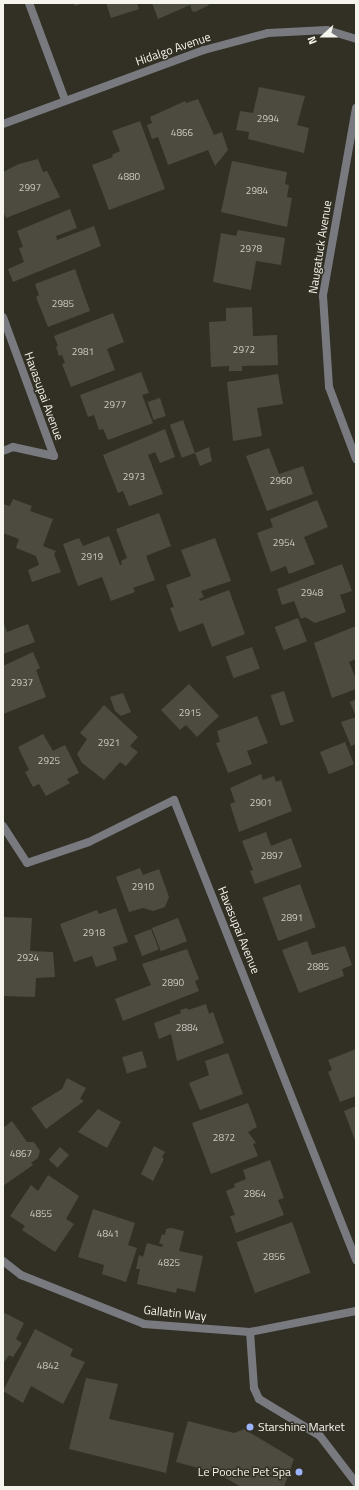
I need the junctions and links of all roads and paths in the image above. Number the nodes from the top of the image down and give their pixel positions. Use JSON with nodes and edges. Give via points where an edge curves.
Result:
{"nodes":[{"id":1,"x":29,"y":3,"type":"edge"},
{"id":2,"x":356,"y":39,"type":"edge"},
{"id":3,"x":65,"y":100,"type":"junction"},
{"id":4,"x":356,"y":108,"type":"edge"},
{"id":5,"x":3,"y":124,"type":"edge"},
{"id":6,"x":3,"y":317,"type":"edge"},
{"id":7,"x":3,"y":451,"type":"edge"},
{"id":8,"x":356,"y":459,"type":"edge"},
{"id":9,"x":3,"y":826,"type":"edge"},
{"id":10,"x":356,"y":1260,"type":"edge"},
{"id":11,"x":3,"y":1261,"type":"edge"},
{"id":12,"x":356,"y":1311,"type":"edge"},
{"id":13,"x":250,"y":1332,"type":"junction"},
{"id":14,"x":356,"y":1483,"type":"edge"}],
"edges":[{"from":1,"to":3,"type":"street"},
{"from":2,"to":3,"type":"street","name":"Hidalgo Avenue","via":[[327,30],[268,33],[204,50]]},
{"from":3,"to":5,"type":"street","name":"Hidalgo Avenue"},
{"from":4,"to":8,"type":"street","name":"Naugatuck Avenue","via":[[323,296],[329,388]]},
{"from":6,"to":7,"type":"street","name":"Havasupai Avenue","via":[[54,456],[13,447]]},
{"from":9,"to":10,"type":"street","name":"Havasupai Avenue","via":[[27,863],[89,842],[174,800]]},
{"from":11,"to":13,"type":"street","name":"Gallatin Way","via":[[21,1275],[144,1324]]},
{"from":12,"to":13,"type":"street","name":"Gallatin Way"},
{"from":13,"to":14,"type":"street","via":[[254,1388],[258,1399],[320,1436]]}]}
